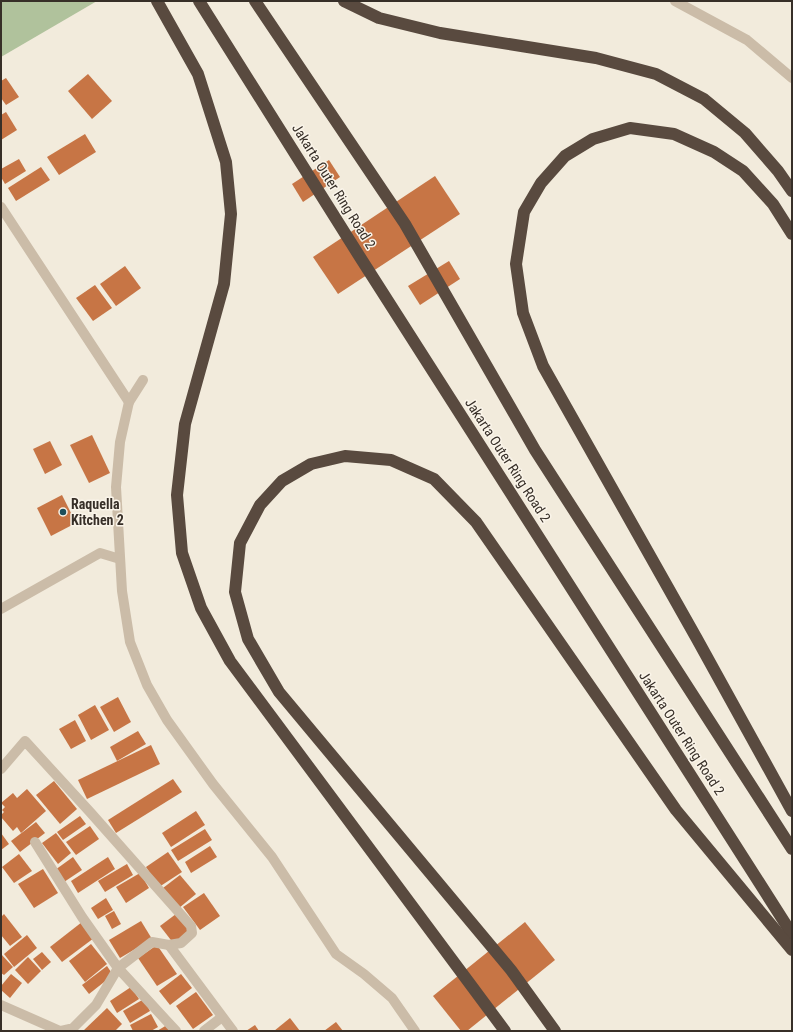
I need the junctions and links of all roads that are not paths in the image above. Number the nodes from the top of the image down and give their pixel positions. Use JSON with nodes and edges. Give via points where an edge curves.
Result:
{"nodes":[{"id":1,"x":157,"y":1,"type":"edge"},
{"id":2,"x":199,"y":1,"type":"edge"},
{"id":3,"x":255,"y":1,"type":"edge"},
{"id":4,"x":344,"y":1,"type":"edge"},
{"id":5,"x":675,"y":1,"type":"edge"},
{"id":6,"x":792,"y":78,"type":"edge"},
{"id":7,"x":792,"y":191,"type":"edge"},
{"id":8,"x":1,"y":207,"type":"edge"},
{"id":9,"x":792,"y":234,"type":"edge"},
{"id":10,"x":143,"y":380,"type":"dead end"},
{"id":11,"x":129,"y":402,"type":"junction"},
{"id":12,"x":120,"y":559,"type":"junction"},
{"id":13,"x":1,"y":609,"type":"edge"},
{"id":14,"x":1,"y":769,"type":"edge"},
{"id":15,"x":792,"y":811,"type":"edge"},
{"id":16,"x":35,"y":842,"type":"dead end"},
{"id":17,"x":792,"y":849,"type":"edge"},
{"id":18,"x":792,"y":934,"type":"edge"},
{"id":19,"x":169,"y":944,"type":"junction"},
{"id":20,"x":792,"y":950,"type":"edge"},
{"id":21,"x":118,"y":968,"type":"junction"},
{"id":22,"x":1,"y":1005,"type":"edge"},
{"id":23,"x":222,"y":1017,"type":"junction"},
{"id":24,"x":74,"y":1030,"type":"edge"},
{"id":25,"x":60,"y":1031,"type":"edge"},
{"id":26,"x":176,"y":1031,"type":"edge"},
{"id":27,"x":204,"y":1031,"type":"edge"},
{"id":28,"x":233,"y":1031,"type":"edge"},
{"id":29,"x":415,"y":1031,"type":"edge"},
{"id":30,"x":505,"y":1031,"type":"edge"},
{"id":31,"x":555,"y":1031,"type":"edge"}],
"edges":[{"from":1,"to":30,"type":"highway","via":[[198,74],[226,162],[231,214],[224,284],[186,424],[177,495],[182,553],[201,608],[230,661]]},
{"from":2,"to":18,"type":"highway","name":"Jakarta Outer Ring Road 2"},
{"from":3,"to":17,"type":"highway","name":"Jakarta Outer Ring Road 2","via":[[405,224],[535,450]]},
{"from":4,"to":7,"type":"highway","via":[[379,18],[433,31],[596,58],[656,74],[704,99],[745,133]]},
{"from":5,"to":6,"type":"street","via":[[747,40]]},
{"from":8,"to":11,"type":"street"},
{"from":9,"to":15,"type":"highway","via":[[773,204],[743,171],[714,152],[674,134],[630,128],[593,139],[565,156],[541,183],[524,212],[516,264],[523,313],[543,366]]},
{"from":10,"to":11,"type":"street"},
{"from":11,"to":12,"type":"street","via":[[120,442],[116,487]]},
{"from":12,"to":13,"type":"street","via":[[100,553]]},
{"from":12,"to":29,"type":"street","via":[[130,642],[147,685],[167,720],[213,784],[272,857],[336,954],[392,998]]},
{"from":14,"to":19,"type":"street","via":[[25,741],[190,926],[192,933],[181,943]]},
{"from":16,"to":21,"type":"street","via":[[82,917]]},
{"from":19,"to":21,"type":"street","via":[[152,942]]},
{"from":19,"to":23,"type":"street"},
{"from":20,"to":31,"type":"highway","via":[[676,810],[476,522],[434,479],[392,460],[345,456],[311,464],[282,481],[260,505],[240,543],[235,592],[248,639],[279,692],[510,970]]},
{"from":21,"to":24,"type":"street","via":[[96,1005]]},
{"from":21,"to":26,"type":"street"},
{"from":22,"to":25,"type":"street"},
{"from":23,"to":27,"type":"street"},
{"from":23,"to":28,"type":"street"},
{"from":24,"to":25,"type":"street"}]}
